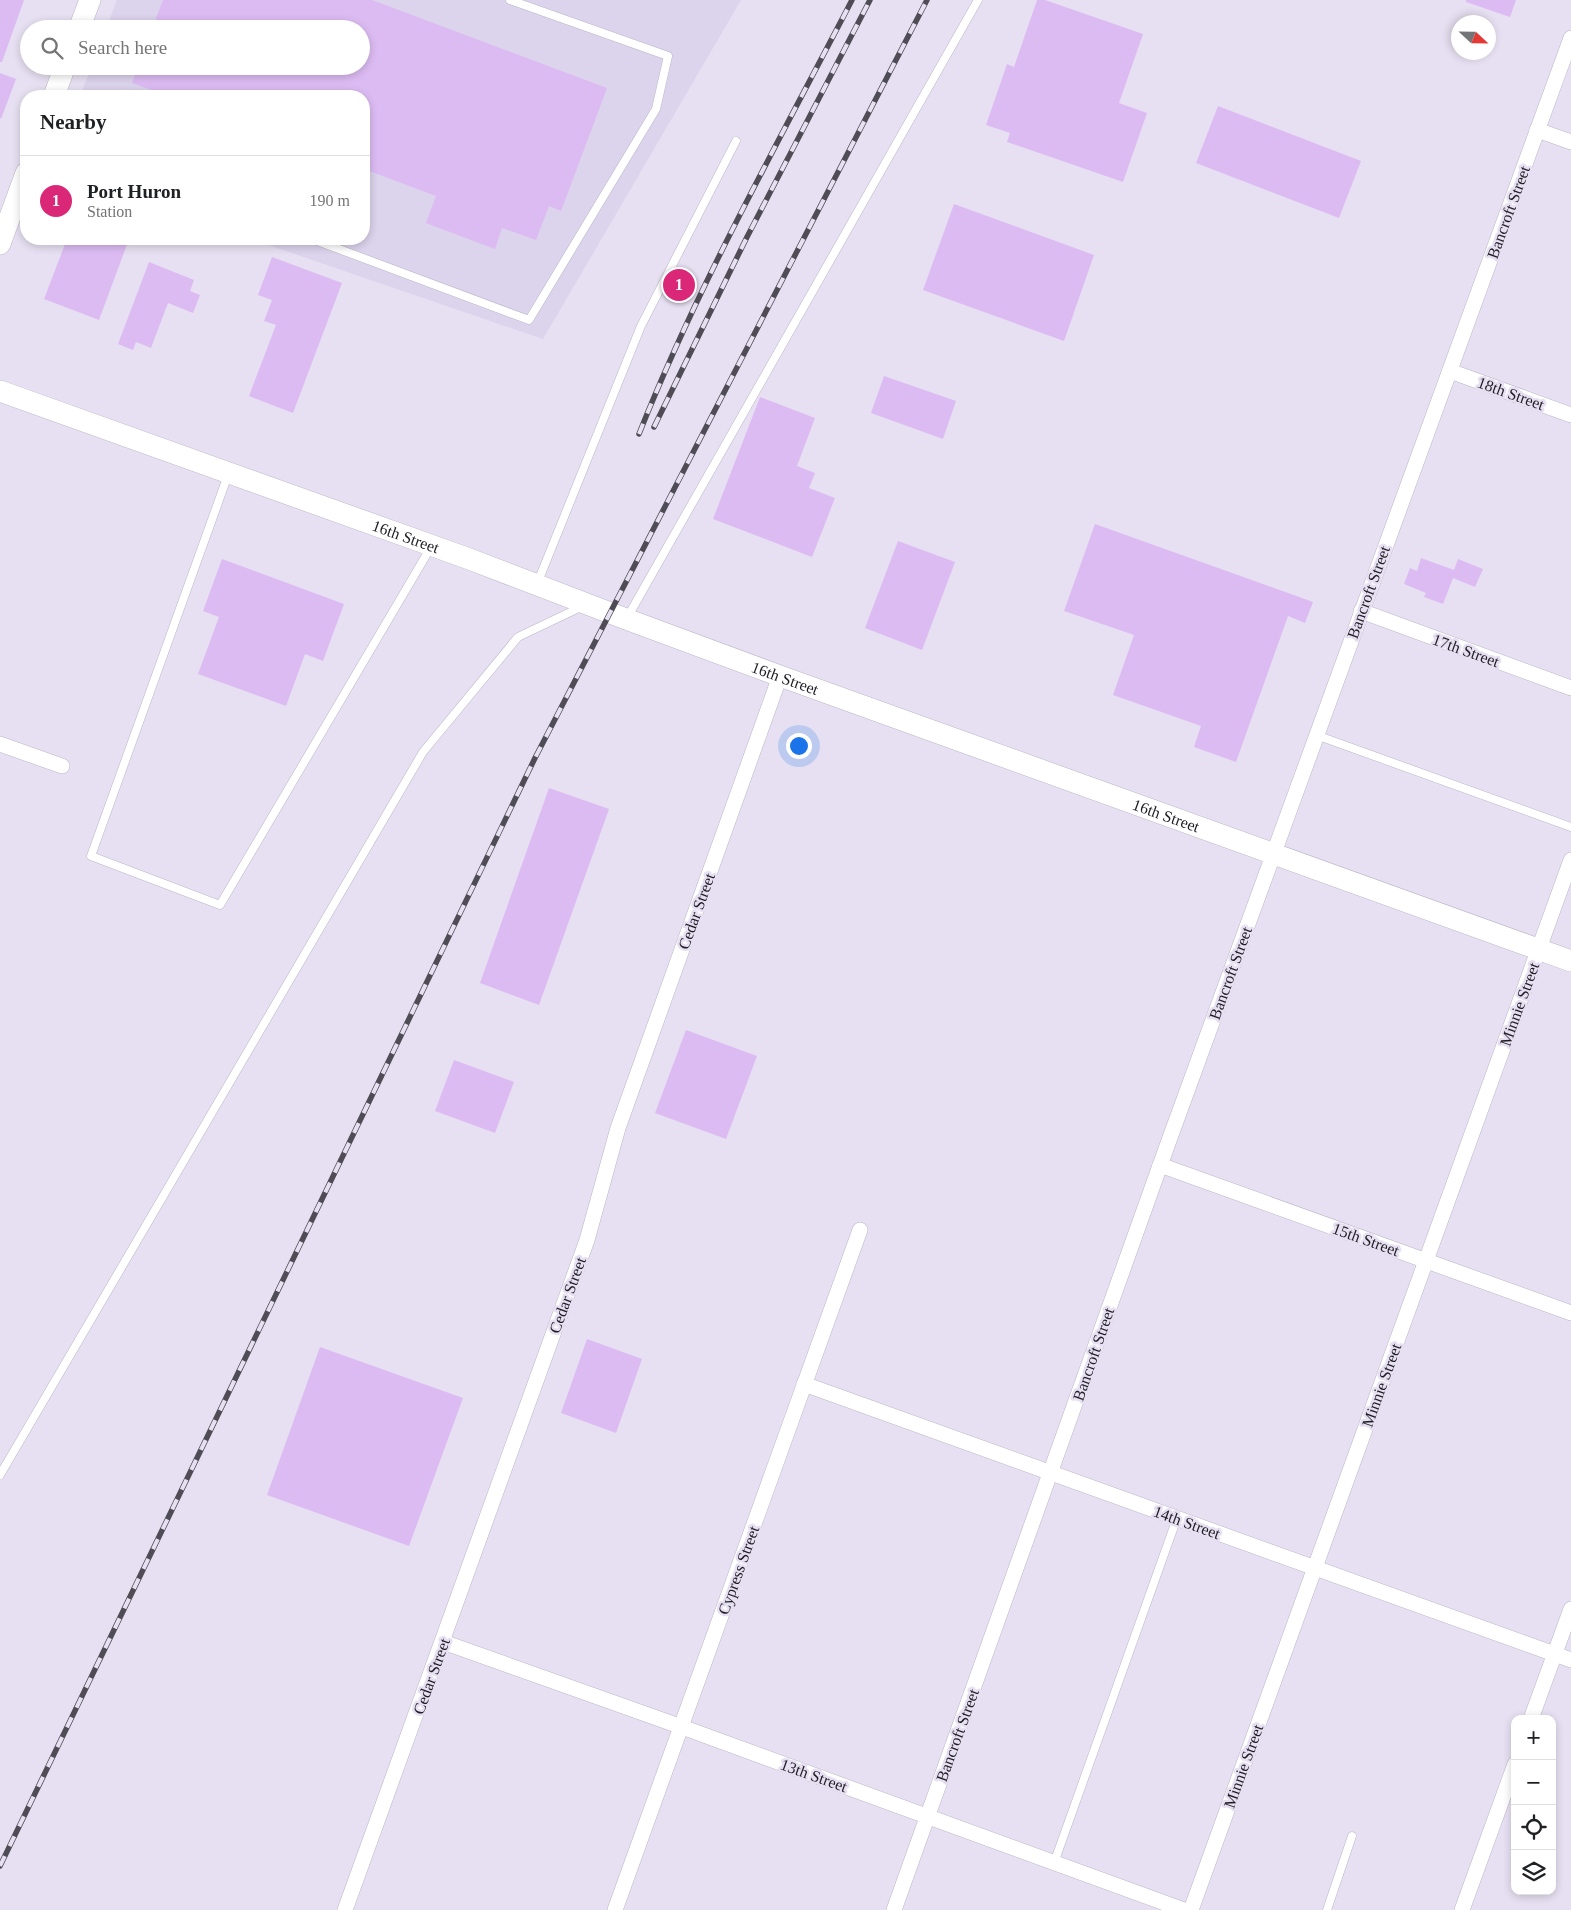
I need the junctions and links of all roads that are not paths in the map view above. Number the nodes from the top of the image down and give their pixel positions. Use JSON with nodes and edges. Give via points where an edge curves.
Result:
{"nodes":[{"id":1,"x":90,"y":0,"type":"edge"},
{"id":2,"x":510,"y":0,"type":"edge"},
{"id":3,"x":978,"y":0,"type":"edge"},
{"id":4,"x":82,"y":20,"type":"edge"},
{"id":5,"x":1571,"y":38,"type":"edge"},
{"id":6,"x":62,"y":75,"type":"edge"},
{"id":7,"x":56,"y":90,"type":"edge"},
{"id":8,"x":1538,"y":130,"type":"junction"},
{"id":9,"x":736,"y":141,"type":"dead end"},
{"id":10,"x":1571,"y":142,"type":"edge"},
{"id":11,"x":20,"y":189,"type":"edge"},
{"id":12,"x":0,"y":244,"type":"edge"},
{"id":13,"x":328,"y":245,"type":"edge"},
{"id":14,"x":1450,"y":371,"type":"junction"},
{"id":15,"x":0,"y":391,"type":"edge"},
{"id":16,"x":1571,"y":415,"type":"edge"},
{"id":17,"x":228,"y":473,"type":"junction"},
{"id":18,"x":432,"y":545,"type":"junction"},
{"id":19,"x":537,"y":585,"type":"junction"},
{"id":20,"x":587,"y":604,"type":"junction"},
{"id":21,"x":1361,"y":611,"type":"junction"},
{"id":22,"x":626,"y":619,"type":"junction"},
{"id":23,"x":780,"y":676,"type":"junction"},
{"id":24,"x":1571,"y":688,"type":"edge"},
{"id":25,"x":1316,"y":735,"type":"junction"},
{"id":26,"x":0,"y":744,"type":"edge"},
{"id":27,"x":62,"y":766,"type":"dead end"},
{"id":28,"x":1571,"y":827,"type":"edge"},
{"id":29,"x":1273,"y":854,"type":"junction"},
{"id":30,"x":1571,"y":860,"type":"edge"},
{"id":31,"x":1538,"y":949,"type":"junction"},
{"id":32,"x":1571,"y":961,"type":"edge"},
{"id":33,"x":1160,"y":1165,"type":"junction"},
{"id":34,"x":860,"y":1230,"type":"dead end"},
{"id":35,"x":1427,"y":1261,"type":"junction"},
{"id":36,"x":1571,"y":1313,"type":"edge"},
{"id":37,"x":804,"y":1384,"type":"junction"},
{"id":38,"x":1051,"y":1474,"type":"junction"},
{"id":39,"x":0,"y":1475,"type":"edge"},
{"id":40,"x":1176,"y":1518,"type":"junction"},
{"id":41,"x":1314,"y":1567,"type":"junction"},
{"id":42,"x":1571,"y":1609,"type":"edge"},
{"id":43,"x":443,"y":1642,"type":"junction"},
{"id":44,"x":1554,"y":1654,"type":"junction"},
{"id":45,"x":1571,"y":1660,"type":"edge"},
{"id":46,"x":1532,"y":1715,"type":"edge"},
{"id":47,"x":682,"y":1727,"type":"junction"},
{"id":48,"x":1511,"y":1775,"type":"edge"},
{"id":49,"x":927,"y":1817,"type":"junction"},
{"id":50,"x":1352,"y":1836,"type":"dead end"},
{"id":51,"x":1054,"y":1863,"type":"junction"},
{"id":52,"x":345,"y":1910,"type":"edge"},
{"id":53,"x":615,"y":1910,"type":"edge"},
{"id":54,"x":894,"y":1910,"type":"edge"},
{"id":55,"x":1184,"y":1910,"type":"edge"},
{"id":56,"x":1191,"y":1910,"type":"edge"},
{"id":57,"x":1327,"y":1910,"type":"edge"},
{"id":58,"x":1462,"y":1910,"type":"edge"}],
"edges":[{"from":1,"to":4,"type":"street"},
{"from":2,"to":13,"type":"lane","via":[[668,56],[656,110],[529,320]]},
{"from":3,"to":22,"type":"lane"},
{"from":5,"to":8,"type":"street","name":"Bancroft Street"},
{"from":6,"to":7,"type":"street"},
{"from":8,"to":10,"type":"street"},
{"from":8,"to":14,"type":"street","name":"Bancroft Street"},
{"from":9,"to":19,"type":"lane","via":[[641,326]]},
{"from":11,"to":12,"type":"street"},
{"from":14,"to":16,"type":"street","name":"18th Street"},
{"from":14,"to":21,"type":"street","name":"Bancroft Street"},
{"from":15,"to":17,"type":"street","name":"16th Street"},
{"from":17,"to":18,"type":"street","name":"16th Street"},
{"from":17,"to":18,"type":"lane","via":[[91,856],[220,905]]},
{"from":18,"to":19,"type":"street","name":"16th Street"},
{"from":19,"to":20,"type":"street","name":"16th Street"},
{"from":20,"to":22,"type":"street","name":"16th Street"},
{"from":20,"to":39,"type":"lane","via":[[518,637],[423,752]]},
{"from":21,"to":24,"type":"street","name":"17th Street"},
{"from":21,"to":25,"type":"street","name":"Bancroft Street"},
{"from":22,"to":23,"type":"street","name":"16th Street"},
{"from":23,"to":29,"type":"street","name":"16th Street"},
{"from":23,"to":43,"type":"street","name":"Cedar Street","via":[[618,1128],[587,1240]]},
{"from":25,"to":28,"type":"lane"},
{"from":25,"to":29,"type":"street","name":"Bancroft Street"},
{"from":26,"to":27,"type":"street"},
{"from":29,"to":31,"type":"street","name":"16th Street"},
{"from":29,"to":33,"type":"street","name":"Bancroft Street"},
{"from":30,"to":31,"type":"street","name":"Minnie Street"},
{"from":31,"to":32,"type":"street","name":"16th Street"},
{"from":31,"to":35,"type":"street","name":"Minnie Street"},
{"from":33,"to":35,"type":"street","name":"15th Street"},
{"from":33,"to":38,"type":"street","name":"Bancroft Street"},
{"from":34,"to":37,"type":"street","name":"Cypress Street"},
{"from":35,"to":36,"type":"street","name":"15th Street"},
{"from":35,"to":41,"type":"street","name":"Minnie Street"},
{"from":37,"to":38,"type":"street","name":"14th Street"},
{"from":37,"to":47,"type":"street","name":"Cypress Street"},
{"from":38,"to":40,"type":"street","name":"14th Street"},
{"from":38,"to":49,"type":"street","name":"Bancroft Street"},
{"from":40,"to":41,"type":"street","name":"14th Street"},
{"from":40,"to":51,"type":"lane"},
{"from":41,"to":44,"type":"street","name":"14th Street"},
{"from":41,"to":56,"type":"street","name":"Minnie Street"},
{"from":42,"to":44,"type":"street"},
{"from":43,"to":47,"type":"street","name":"13th Street"},
{"from":43,"to":52,"type":"street","name":"Cedar Street"},
{"from":44,"to":45,"type":"street","name":"14th Street"},
{"from":44,"to":46,"type":"street"},
{"from":47,"to":49,"type":"street","name":"13th Street"},
{"from":47,"to":53,"type":"street","name":"Cypress Street"},
{"from":48,"to":58,"type":"street"},
{"from":49,"to":51,"type":"street","name":"13th Street"},
{"from":49,"to":54,"type":"street","name":"Bancroft Street"},
{"from":50,"to":57,"type":"lane"},
{"from":51,"to":55,"type":"street","name":"13th Street"}]}
